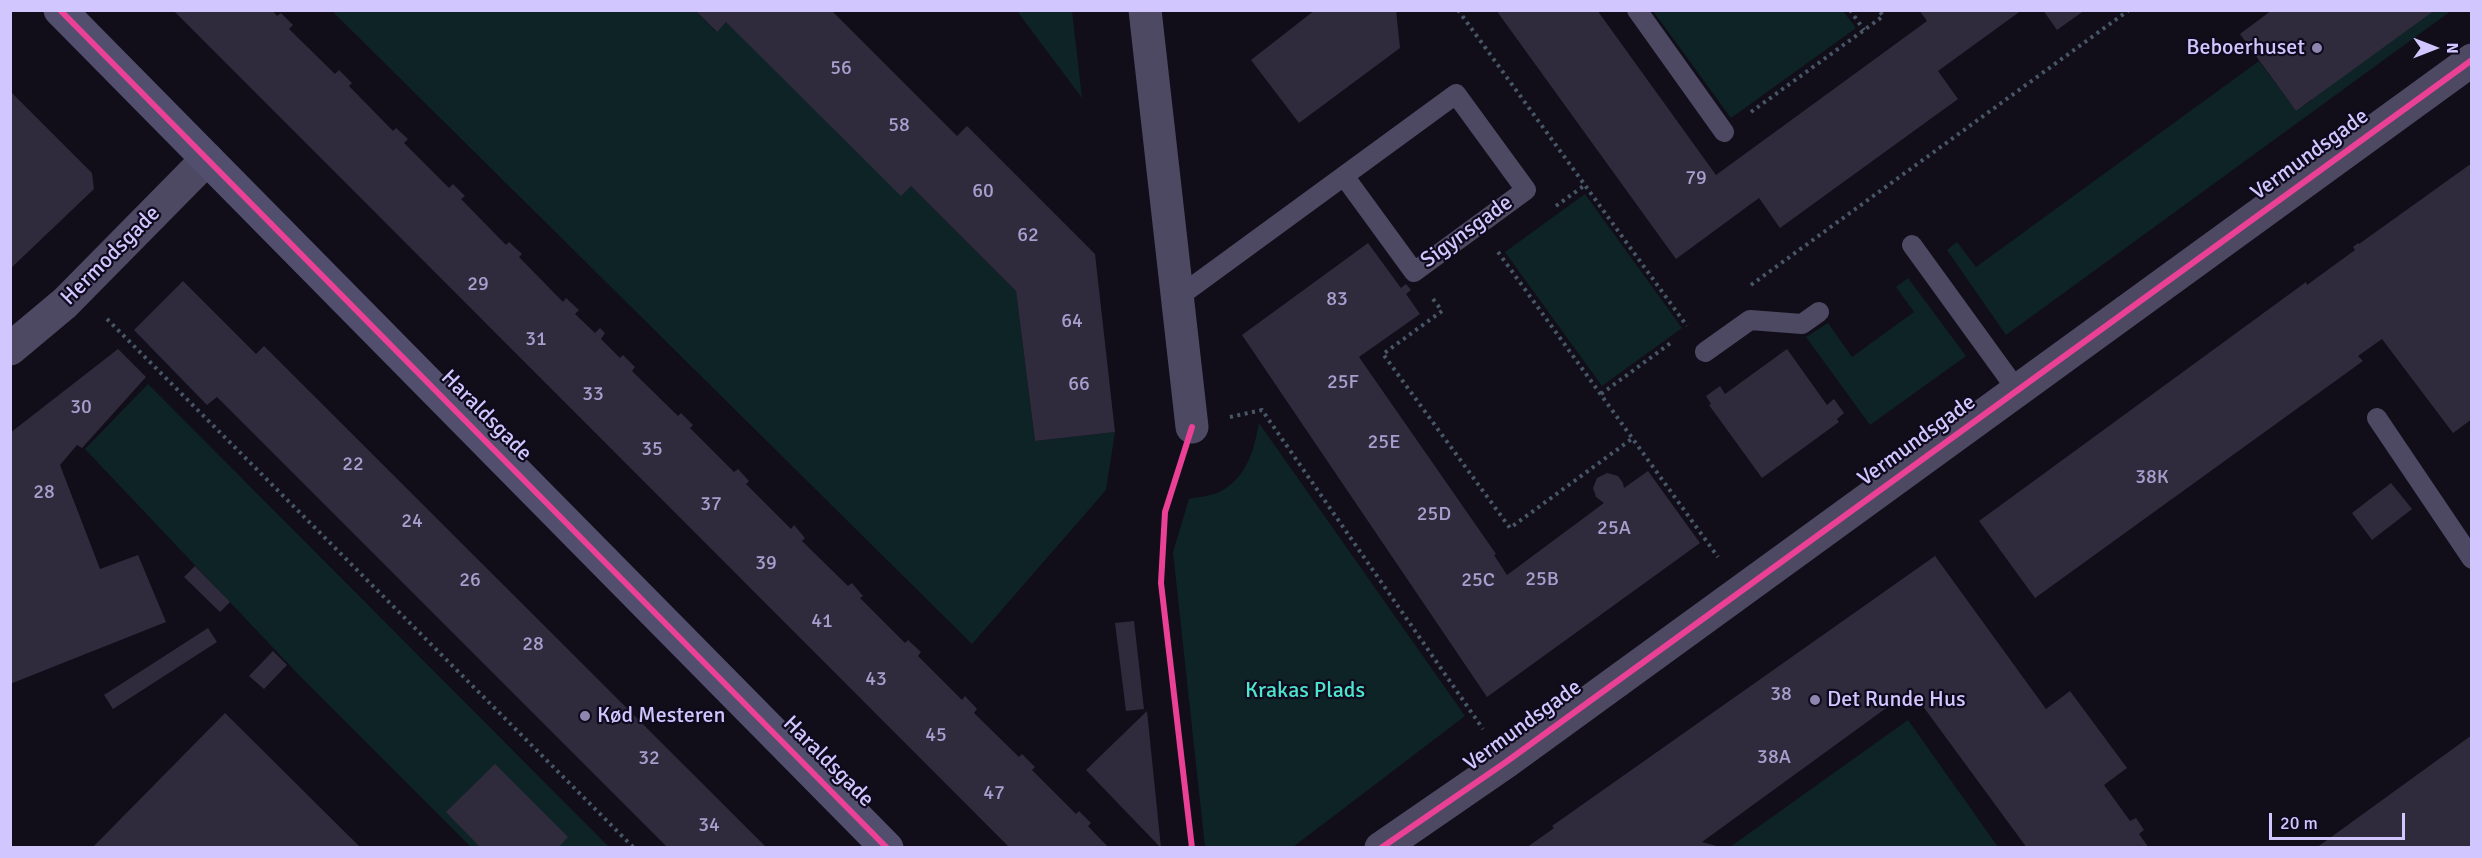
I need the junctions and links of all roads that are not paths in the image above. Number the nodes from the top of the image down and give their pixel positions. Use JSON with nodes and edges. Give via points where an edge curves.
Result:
{"nodes":[{"id":1,"x":60,"y":10,"type":"edge"},
{"id":2,"x":1144,"y":10,"type":"edge"},
{"id":3,"x":1637,"y":10,"type":"edge"},
{"id":4,"x":2472,"y":60,"type":"edge"},
{"id":5,"x":1724,"y":132,"type":"road end"},
{"id":6,"x":207,"y":159,"type":"junction"},
{"id":7,"x":1344,"y":176,"type":"junction"},
{"id":8,"x":1912,"y":245,"type":"dead end"},
{"id":9,"x":1177,"y":298,"type":"junction"},
{"id":10,"x":1819,"y":312,"type":"dead end"},
{"id":11,"x":10,"y":349,"type":"edge"},
{"id":12,"x":1705,"y":352,"type":"road end"},
{"id":13,"x":2017,"y":390,"type":"junction"},
{"id":14,"x":2377,"y":418,"type":"dead end"},
{"id":15,"x":1192,"y":427,"type":"road end"},
{"id":16,"x":2472,"y":559,"type":"edge"},
{"id":17,"x":887,"y":848,"type":"edge"},
{"id":18,"x":1381,"y":848,"type":"edge"}],
"edges":[{"from":1,"to":6,"type":"street","name":"Haraldsgade"},
{"from":2,"to":9,"type":"street"},
{"from":3,"to":5,"type":"lane"},
{"from":4,"to":13,"type":"street","name":"Vermundsgade"},
{"from":6,"to":11,"type":"street","name":"Hermodsgade","via":[[78,290]]},
{"from":6,"to":17,"type":"street","name":"Haraldsgade"},
{"from":7,"to":7,"type":"lane","name":"Sigynsgade","via":[[1414,272],[1526,190],[1456,94]]},
{"from":7,"to":9,"type":"lane","name":"Sigynsgade"},
{"from":8,"to":13,"type":"lane"},
{"from":9,"to":15,"type":"street"},
{"from":10,"to":12,"type":"lane","via":[[1803,324],[1750,320]]},
{"from":13,"to":18,"type":"street","name":"Vermundsgade","via":[[1506,762]]},
{"from":14,"to":16,"type":"lane"}]}
